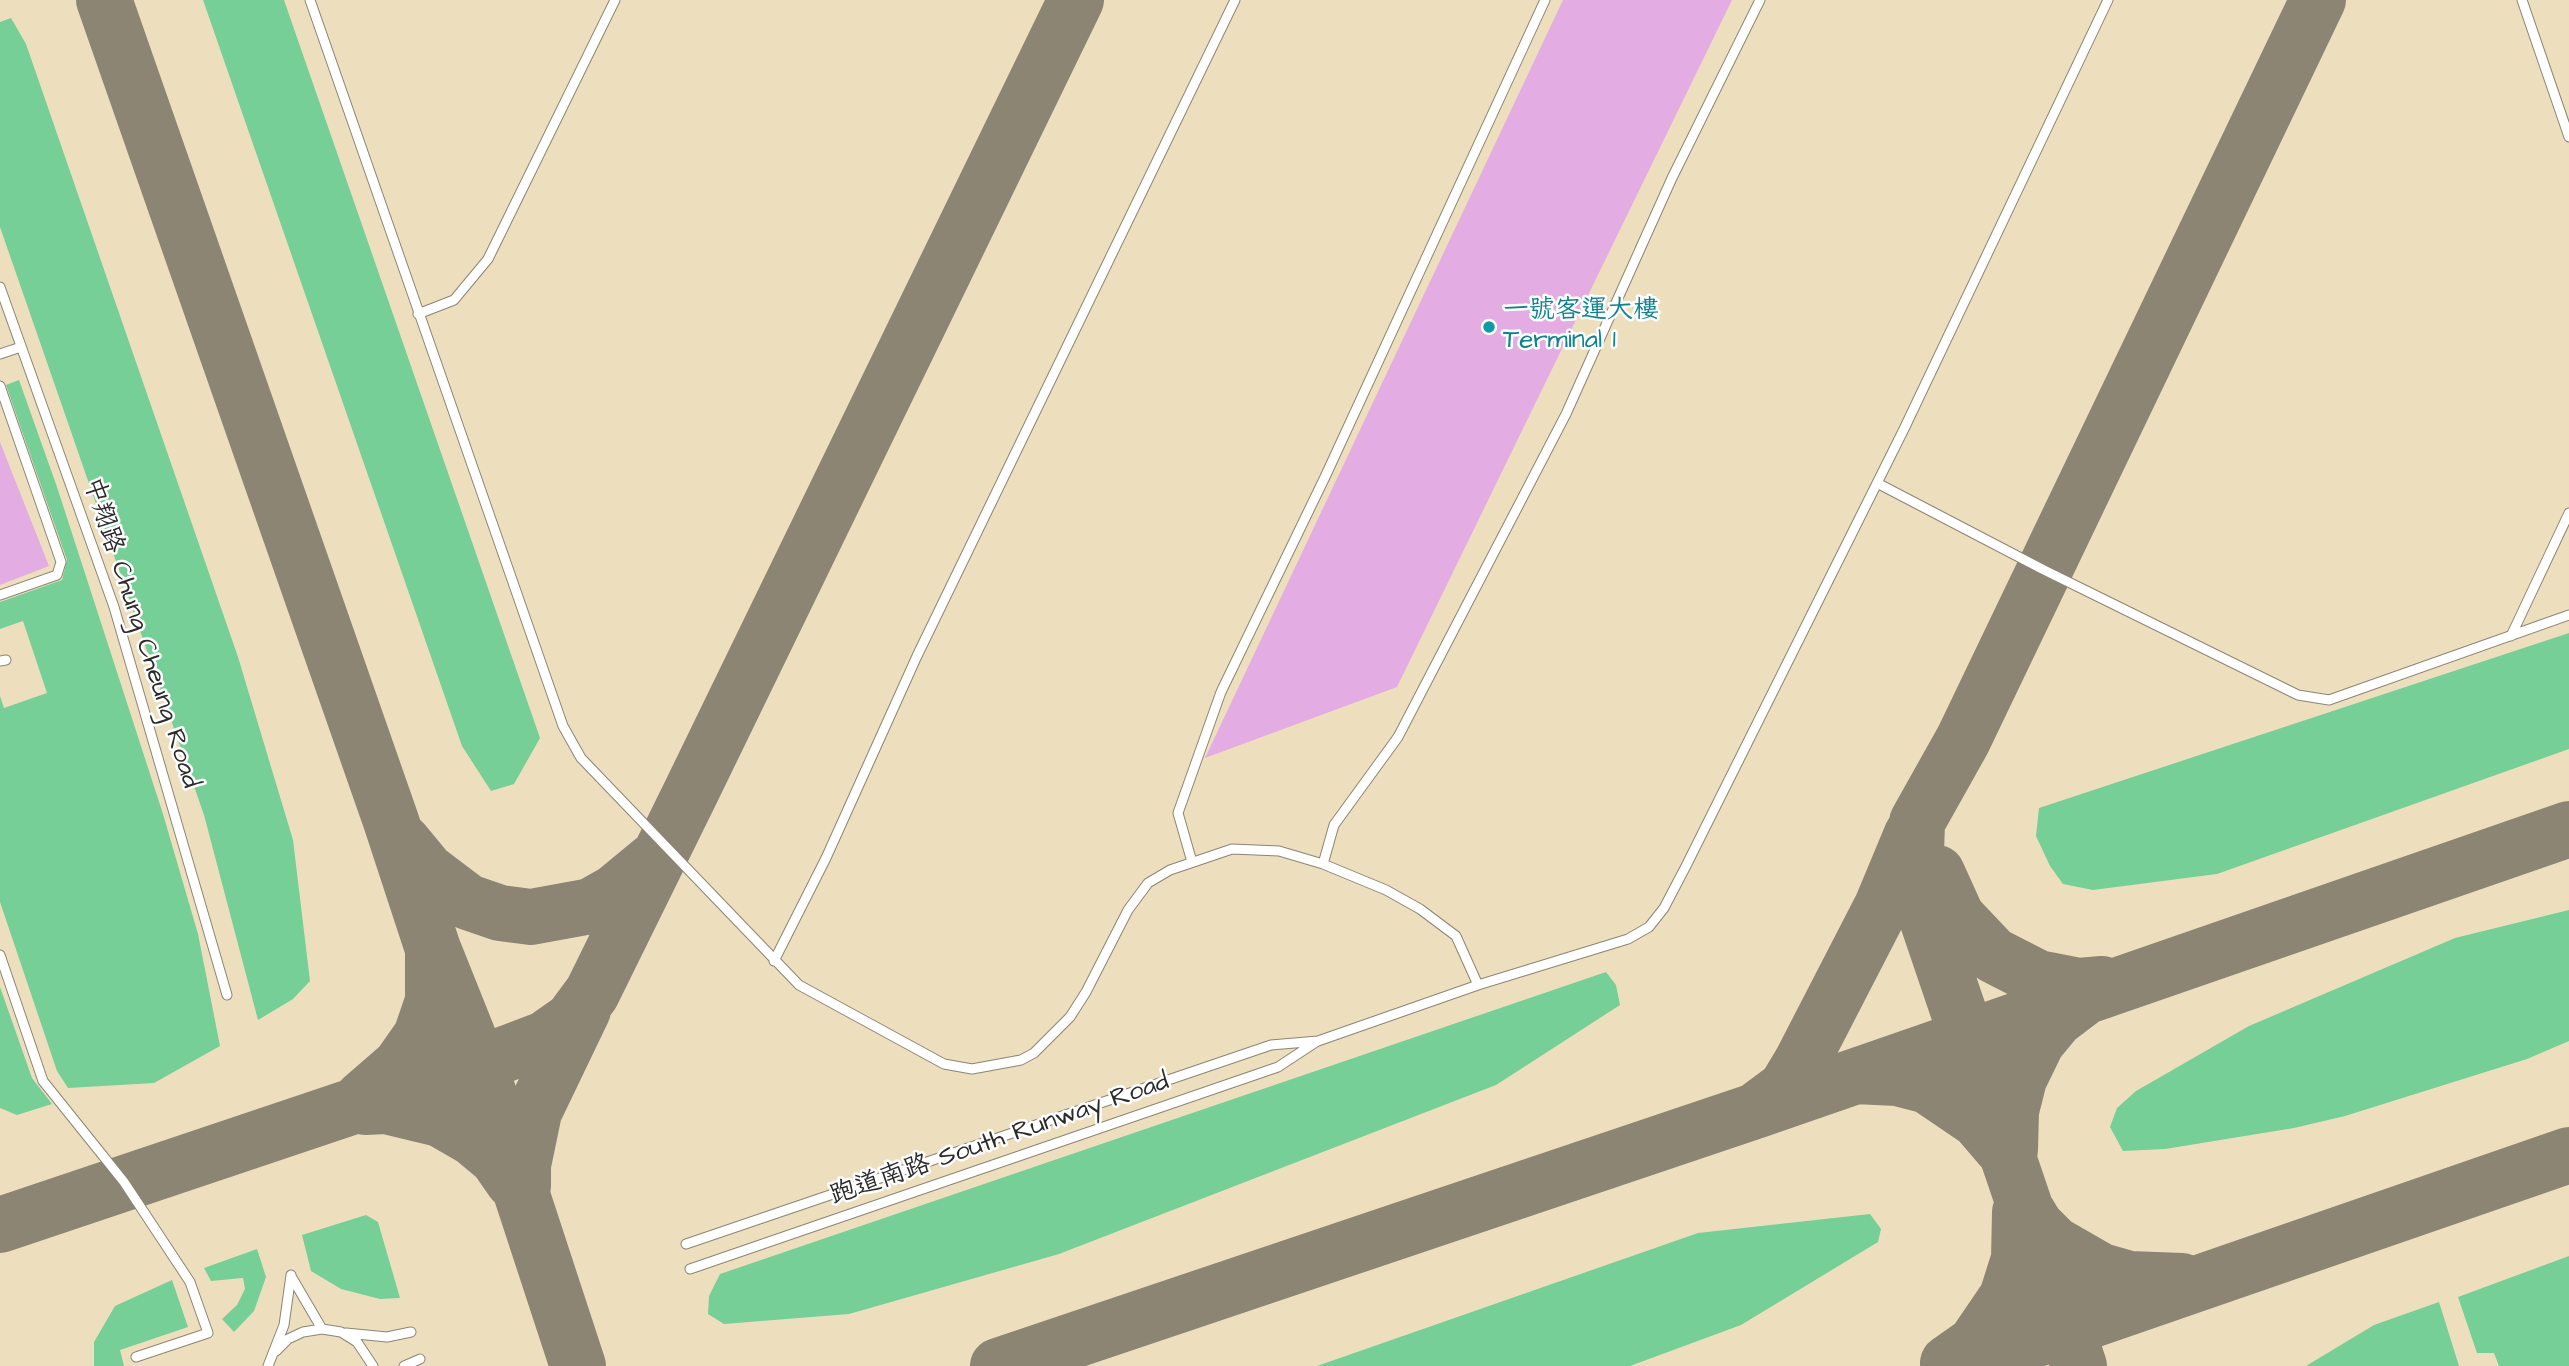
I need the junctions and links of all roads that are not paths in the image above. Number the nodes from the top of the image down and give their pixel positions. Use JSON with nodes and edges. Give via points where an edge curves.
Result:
{"nodes":[{"id":1,"x":310,"y":0,"type":"edge"},
{"id":2,"x":615,"y":0,"type":"edge"},
{"id":3,"x":1235,"y":0,"type":"edge"},
{"id":4,"x":1545,"y":0,"type":"edge"},
{"id":5,"x":1760,"y":0,"type":"edge"},
{"id":6,"x":2108,"y":0,"type":"edge"},
{"id":7,"x":2522,"y":0,"type":"edge"},
{"id":8,"x":2569,"y":137,"type":"edge"},
{"id":9,"x":0,"y":287,"type":"edge"},
{"id":10,"x":418,"y":314,"type":"junction"},
{"id":11,"x":21,"y":347,"type":"junction"},
{"id":12,"x":0,"y":354,"type":"edge"},
{"id":13,"x":0,"y":386,"type":"edge"},
{"id":14,"x":1877,"y":483,"type":"junction"},
{"id":15,"x":2569,"y":513,"type":"edge"},
{"id":16,"x":0,"y":595,"type":"edge"},
{"id":17,"x":2569,"y":615,"type":"edge"},
{"id":18,"x":2511,"y":636,"type":"junction"},
{"id":19,"x":1192,"y":862,"type":"junction"},
{"id":20,"x":1324,"y":864,"type":"junction"},
{"id":21,"x":0,"y":955,"type":"edge"},
{"id":22,"x":774,"y":961,"type":"junction"},
{"id":23,"x":1478,"y":985,"type":"junction"},
{"id":24,"x":228,"y":995,"type":"dead end"},
{"id":25,"x":1318,"y":1041,"type":"junction"},
{"id":26,"x":686,"y":1244,"type":"dead end"},
{"id":27,"x":690,"y":1269,"type":"dead end"},
{"id":28,"x":322,"y":1329,"type":"junction"},
{"id":29,"x":341,"y":1332,"type":"junction"},
{"id":30,"x":411,"y":1332,"type":"dead end"},
{"id":31,"x":276,"y":1351,"type":"junction"},
{"id":32,"x":136,"y":1357,"type":"dead end"},
{"id":33,"x":420,"y":1359,"type":"dead end"},
{"id":34,"x":268,"y":1366,"type":"edge"},
{"id":35,"x":373,"y":1366,"type":"edge"},
{"id":36,"x":404,"y":1366,"type":"edge"}],
"edges":[{"from":1,"to":10,"type":"lane"},
{"from":2,"to":10,"type":"lane","via":[[488,259],[454,300]]},
{"from":3,"to":22,"type":"lane"},
{"from":4,"to":19,"type":"lane","via":[[1221,692],[1178,813]]},
{"from":5,"to":20,"type":"lane","via":[[1672,178],[1566,414],[1398,737],[1334,825]]},
{"from":6,"to":14,"type":"lane","name":"跑道南路 South Runway Road"},
{"from":7,"to":8,"type":"lane"},
{"from":9,"to":11,"type":"lane","name":"中翔路 Chung Cheung Road"},
{"from":10,"to":22,"type":"lane","via":[[563,726],[580,758]]},
{"from":11,"to":12,"type":"lane"},
{"from":11,"to":24,"type":"lane","name":"中翔路 Chung Cheung Road","via":[[114,607]]},
{"from":13,"to":16,"type":"lane","via":[[61,562],[57,575]]},
{"from":14,"to":18,"type":"lane","via":[[2298,695],[2329,700]]},
{"from":14,"to":23,"type":"lane","name":"跑道南路 South Runway Road","via":[[1664,908],[1649,927],[1628,939]]},
{"from":15,"to":18,"type":"lane"},
{"from":17,"to":18,"type":"lane"},
{"from":19,"to":20,"type":"lane","via":[[1232,849],[1255,849]]},
{"from":19,"to":22,"type":"lane","via":[[1148,883],[1138,894],[1086,992],[1053,1035],[1034,1053],[999,1066],[972,1069],[943,1064],[799,985]]},
{"from":20,"to":23,"type":"lane","via":[[1386,890],[1456,936]]},
{"from":21,"to":32,"type":"lane","via":[[43,1081],[124,1182],[190,1282],[208,1333]]},
{"from":23,"to":25,"type":"lane","name":"跑道南路 South Runway Road"},
{"from":25,"to":26,"type":"lane","name":"跑道南路 South Runway Road","via":[[1271,1045]]},
{"from":25,"to":27,"type":"lane","name":"跑道南路 South Runway Road","via":[[1278,1067]]},
{"from":28,"to":29,"type":"lane"},
{"from":28,"to":31,"type":"lane","via":[[288,1339]]},
{"from":28,"to":31,"type":"lane","via":[[291,1275]]},
{"from":29,"to":30,"type":"lane","via":[[387,1337]]},
{"from":29,"to":35,"type":"lane","via":[[357,1342]]},
{"from":31,"to":34,"type":"lane"},
{"from":33,"to":36,"type":"lane"}]}
